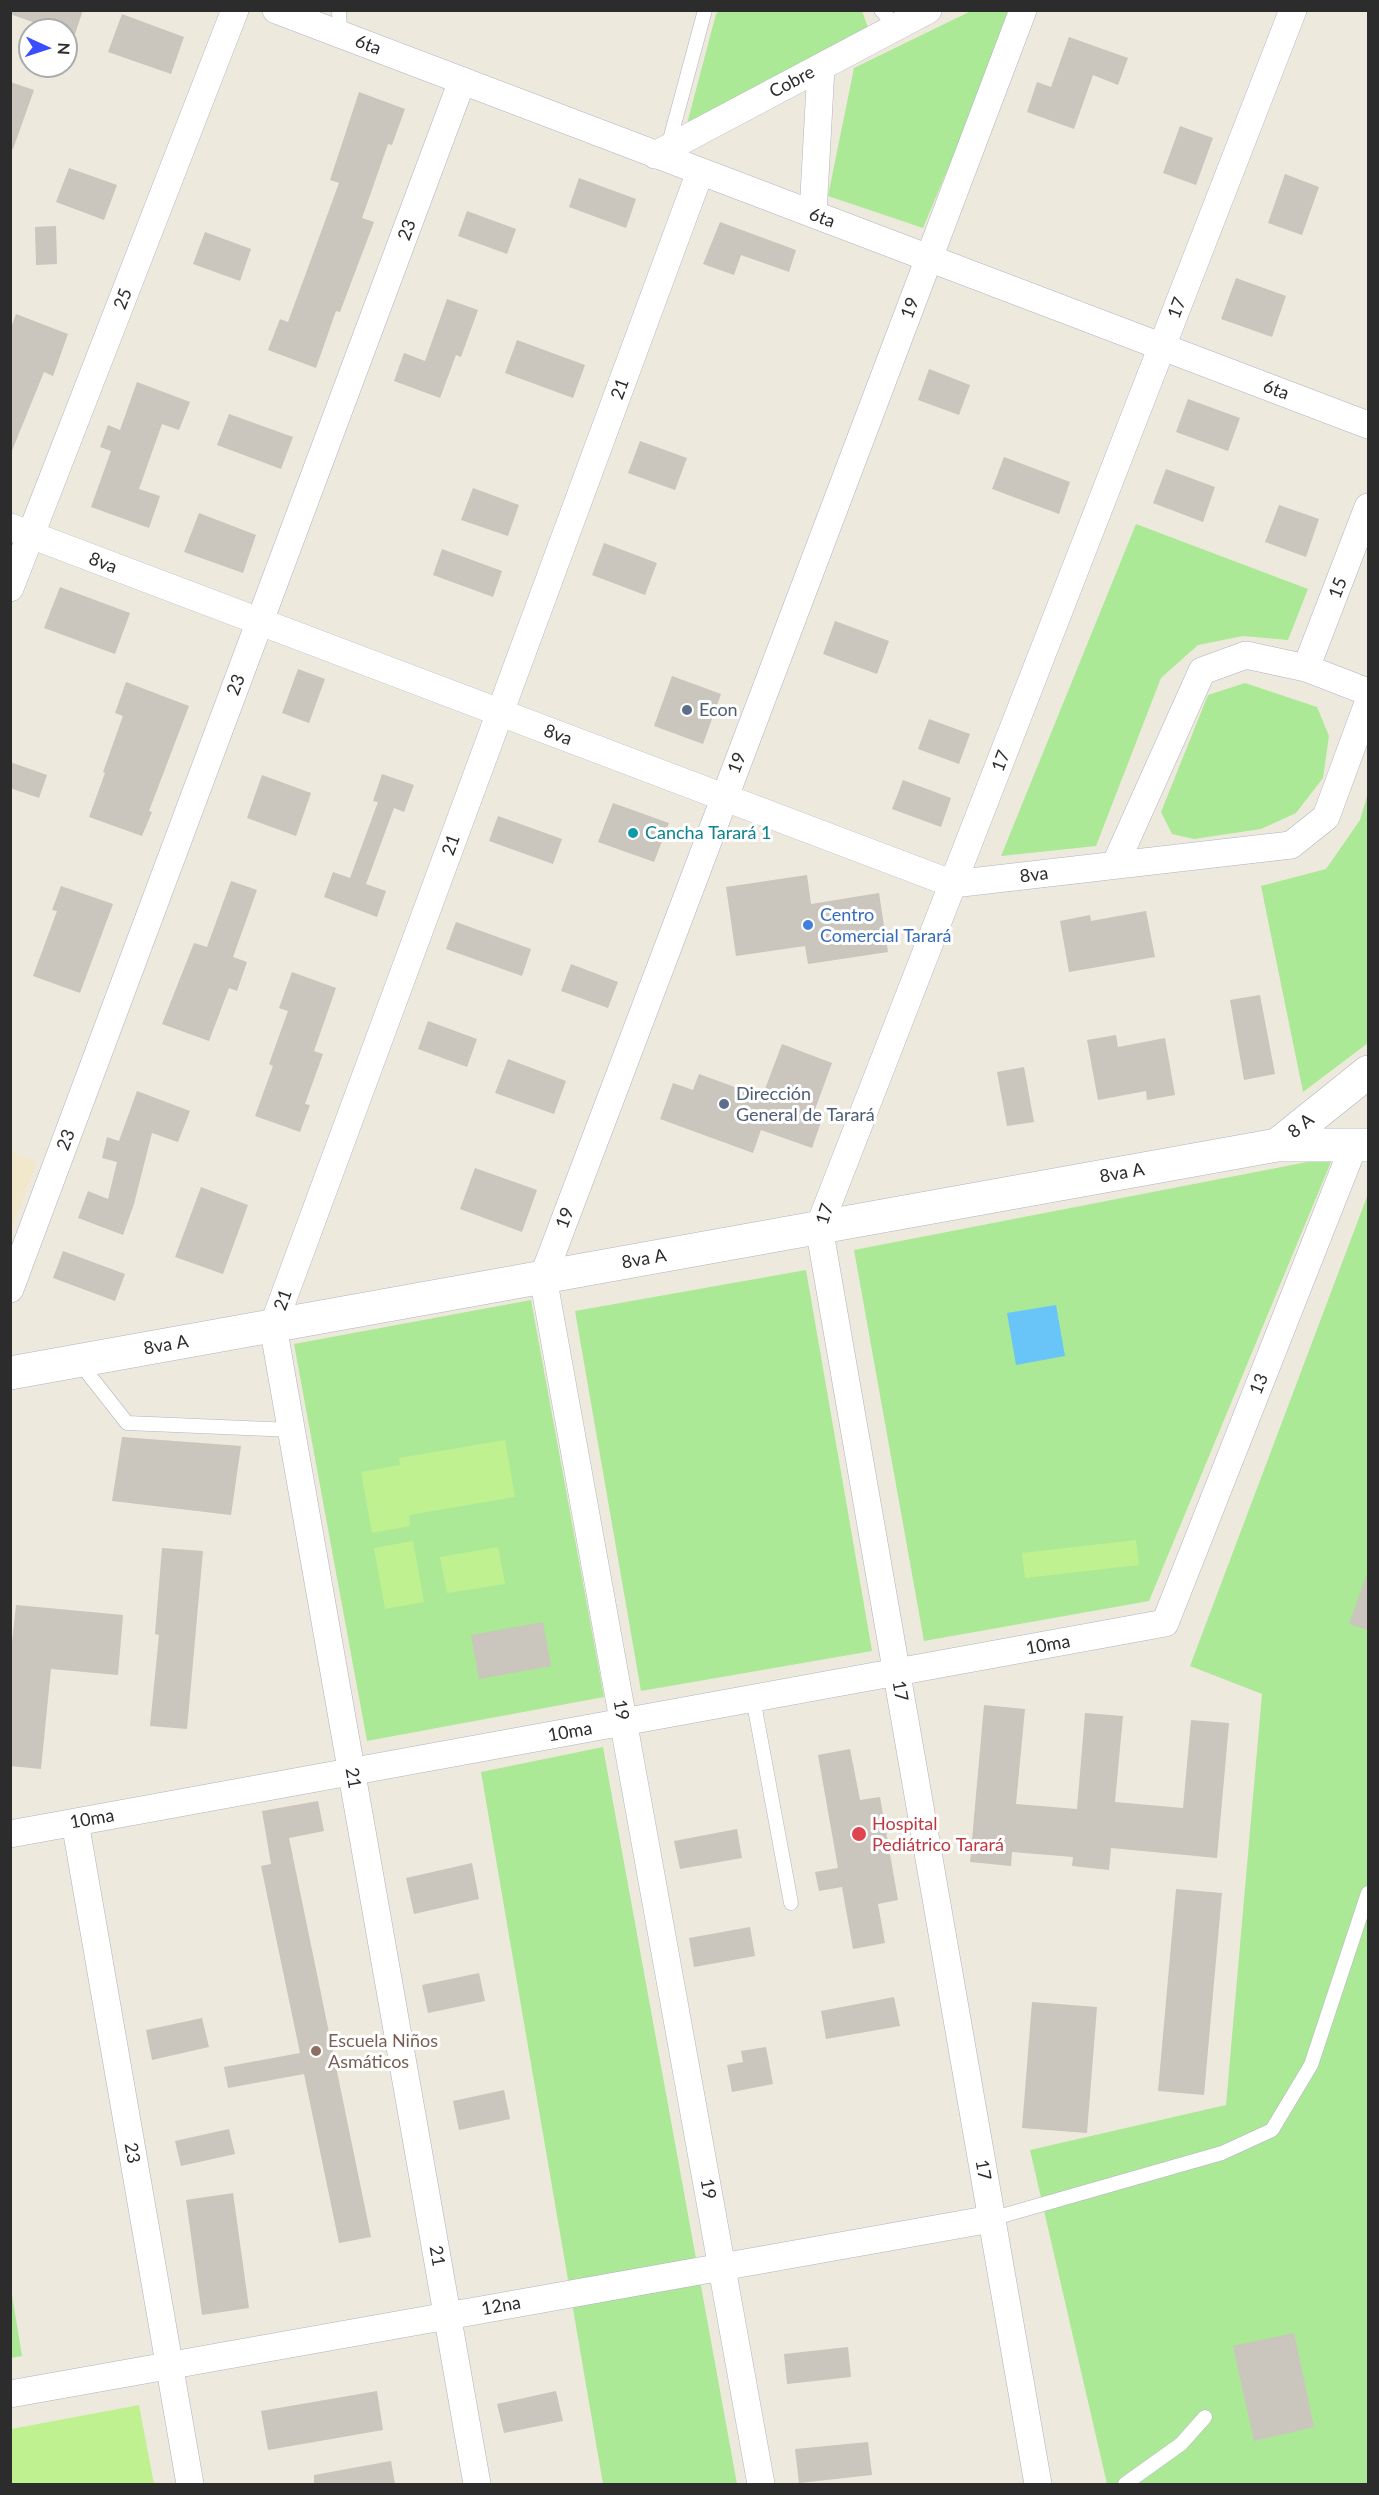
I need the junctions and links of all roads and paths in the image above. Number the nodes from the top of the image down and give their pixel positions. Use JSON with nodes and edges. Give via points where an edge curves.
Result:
{"nodes":[{"id":1,"x":235,"y":10,"type":"edge"},
{"id":2,"x":276,"y":10,"type":"edge"},
{"id":3,"x":705,"y":10,"type":"edge"},
{"id":4,"x":928,"y":10,"type":"edge"},
{"id":5,"x":1023,"y":10,"type":"edge"},
{"id":6,"x":1293,"y":10,"type":"edge"},
{"id":7,"x":889,"y":19,"type":"edge"},
{"id":8,"x":340,"y":23,"type":"edge"},
{"id":9,"x":821,"y":67,"type":"junction"},
{"id":10,"x":462,"y":81,"type":"junction"},
{"id":11,"x":662,"y":151,"type":"junction"},
{"id":12,"x":700,"y":172,"type":"junction"},
{"id":13,"x":813,"y":214,"type":"junction"},
{"id":14,"x":928,"y":258,"type":"junction"},
{"id":15,"x":1162,"y":347,"type":"junction"},
{"id":16,"x":1368,"y":425,"type":"edge"},
{"id":17,"x":1368,"y":507,"type":"edge"},
{"id":18,"x":21,"y":531,"type":"edge"},
{"id":19,"x":10,"y":588,"type":"edge"},
{"id":20,"x":260,"y":622,"type":"junction"},
{"id":21,"x":1306,"y":668,"type":"junction"},
{"id":22,"x":1368,"y":692,"type":"edge"},
{"id":23,"x":1368,"y":703,"type":"edge"},
{"id":24,"x":500,"y":713,"type":"junction"},
{"id":25,"x":724,"y":798,"type":"junction"},
{"id":26,"x":1115,"y":865,"type":"junction"},
{"id":27,"x":953,"y":884,"type":"junction"},
{"id":28,"x":1368,"y":1072,"type":"edge"},
{"id":29,"x":1277,"y":1145,"type":"junction"},
{"id":30,"x":1361,"y":1145,"type":"edge"},
{"id":31,"x":819,"y":1227,"type":"junction"},
{"id":32,"x":543,"y":1277,"type":"junction"},
{"id":33,"x":10,"y":1289,"type":"edge"},
{"id":34,"x":273,"y":1326,"type":"junction"},
{"id":35,"x":78,"y":1361,"type":"junction"},
{"id":36,"x":10,"y":1373,"type":"edge"},
{"id":37,"x":292,"y":1430,"type":"junction"},
{"id":38,"x":1165,"y":1623,"type":"joint"},
{"id":39,"x":896,"y":1672,"type":"junction"},
{"id":40,"x":753,"y":1698,"type":"junction"},
{"id":41,"x":623,"y":1722,"type":"junction"},
{"id":42,"x":352,"y":1772,"type":"junction"},
{"id":43,"x":75,"y":1822,"type":"junction"},
{"id":44,"x":10,"y":1834,"type":"edge"},
{"id":45,"x":1368,"y":1893,"type":"edge"},
{"id":46,"x":791,"y":1903,"type":"dead end"},
{"id":47,"x":992,"y":2219,"type":"junction"},
{"id":48,"x":722,"y":2267,"type":"junction"},
{"id":49,"x":447,"y":2316,"type":"junction"},
{"id":50,"x":169,"y":2365,"type":"junction"},
{"id":51,"x":10,"y":2394,"type":"edge"},
{"id":52,"x":1205,"y":2417,"type":"dead end"},
{"id":53,"x":190,"y":2484,"type":"edge"},
{"id":54,"x":477,"y":2484,"type":"edge"},
{"id":55,"x":761,"y":2484,"type":"edge"},
{"id":56,"x":1038,"y":2484,"type":"edge"},
{"id":57,"x":1125,"y":2484,"type":"edge"}],
"edges":[{"from":1,"to":18,"type":"street","name":"25"},
{"from":2,"to":8,"type":"street","name":"6ta"},
{"from":3,"to":11,"type":"lane"},
{"from":4,"to":7,"type":"street","name":"Cobre"},
{"from":5,"to":14,"type":"street","name":"19"},
{"from":6,"to":15,"type":"street","name":"17"},
{"from":7,"to":9,"type":"street","name":"Cobre"},
{"from":8,"to":10,"type":"street","name":"6ta"},
{"from":9,"to":11,"type":"street","name":"Cobre"},
{"from":9,"to":13,"type":"street"},
{"from":10,"to":11,"type":"street","name":"6ta"},
{"from":10,"to":20,"type":"street","name":"23"},
{"from":11,"to":12,"type":"street","name":"6ta"},
{"from":12,"to":13,"type":"street","name":"6ta"},
{"from":12,"to":24,"type":"street","name":"21"},
{"from":13,"to":14,"type":"street","name":"6ta"},
{"from":14,"to":15,"type":"street","name":"6ta"},
{"from":14,"to":25,"type":"street","name":"19"},
{"from":15,"to":16,"type":"street","name":"6ta"},
{"from":15,"to":27,"type":"street","name":"17"},
{"from":17,"to":21,"type":"street","name":"15"},
{"from":18,"to":19,"type":"street","name":"25"},
{"from":18,"to":20,"type":"street","name":"8va"},
{"from":20,"to":24,"type":"street","name":"8va"},
{"from":20,"to":33,"type":"street","name":"23"},
{"from":21,"to":22,"type":"street"},
{"from":21,"to":26,"type":"street","via":[[1246,655],[1202,671]]},
{"from":23,"to":26,"type":"street","name":"8va","via":[[1326,817],[1291,845]]},
{"from":24,"to":25,"type":"street","name":"8va"},
{"from":24,"to":34,"type":"street","name":"21"},
{"from":25,"to":27,"type":"street","name":"8va"},
{"from":25,"to":32,"type":"street","name":"19"},
{"from":26,"to":27,"type":"street","name":"8va"},
{"from":27,"to":31,"type":"street","name":"17"},
{"from":28,"to":29,"type":"street","name":"8 A"},
{"from":29,"to":30,"type":"street","name":"8 A"},
{"from":29,"to":31,"type":"street","name":"8va A"},
{"from":30,"to":38,"type":"street","name":"13"},
{"from":31,"to":32,"type":"street","name":"8va A"},
{"from":31,"to":39,"type":"street","name":"17"},
{"from":32,"to":34,"type":"street","name":"8va A"},
{"from":32,"to":41,"type":"street","name":"19"},
{"from":34,"to":35,"type":"street","name":"8va A"},
{"from":34,"to":37,"type":"street","name":"21"},
{"from":35,"to":36,"type":"street","name":"8va A"},
{"from":35,"to":37,"type":"lane","via":[[127,1423]]},
{"from":37,"to":42,"type":"street","name":"21"},
{"from":38,"to":39,"type":"street","name":"10ma"},
{"from":39,"to":40,"type":"street","name":"10ma"},
{"from":39,"to":47,"type":"street","name":"17"},
{"from":40,"to":41,"type":"street","name":"10ma"},
{"from":40,"to":46,"type":"lane"},
{"from":41,"to":42,"type":"street","name":"10ma"},
{"from":41,"to":48,"type":"street","name":"19"},
{"from":42,"to":43,"type":"street","name":"10ma"},
{"from":42,"to":49,"type":"street","name":"21"},
{"from":43,"to":44,"type":"street","name":"10ma"},
{"from":43,"to":50,"type":"street","name":"23"},
{"from":45,"to":47,"type":"lane","via":[[1311,2065],[1272,2130],[1222,2153]]},
{"from":47,"to":48,"type":"street","name":"12na"},
{"from":47,"to":56,"type":"street","name":"17"},
{"from":48,"to":49,"type":"street","name":"12na"},
{"from":48,"to":55,"type":"street","name":"19"},
{"from":49,"to":50,"type":"street","name":"12na"},
{"from":49,"to":54,"type":"street","name":"21"},
{"from":50,"to":51,"type":"street","name":"12na"},
{"from":50,"to":53,"type":"street","name":"23"},
{"from":52,"to":57,"type":"lane","via":[[1181,2444]]}]}
